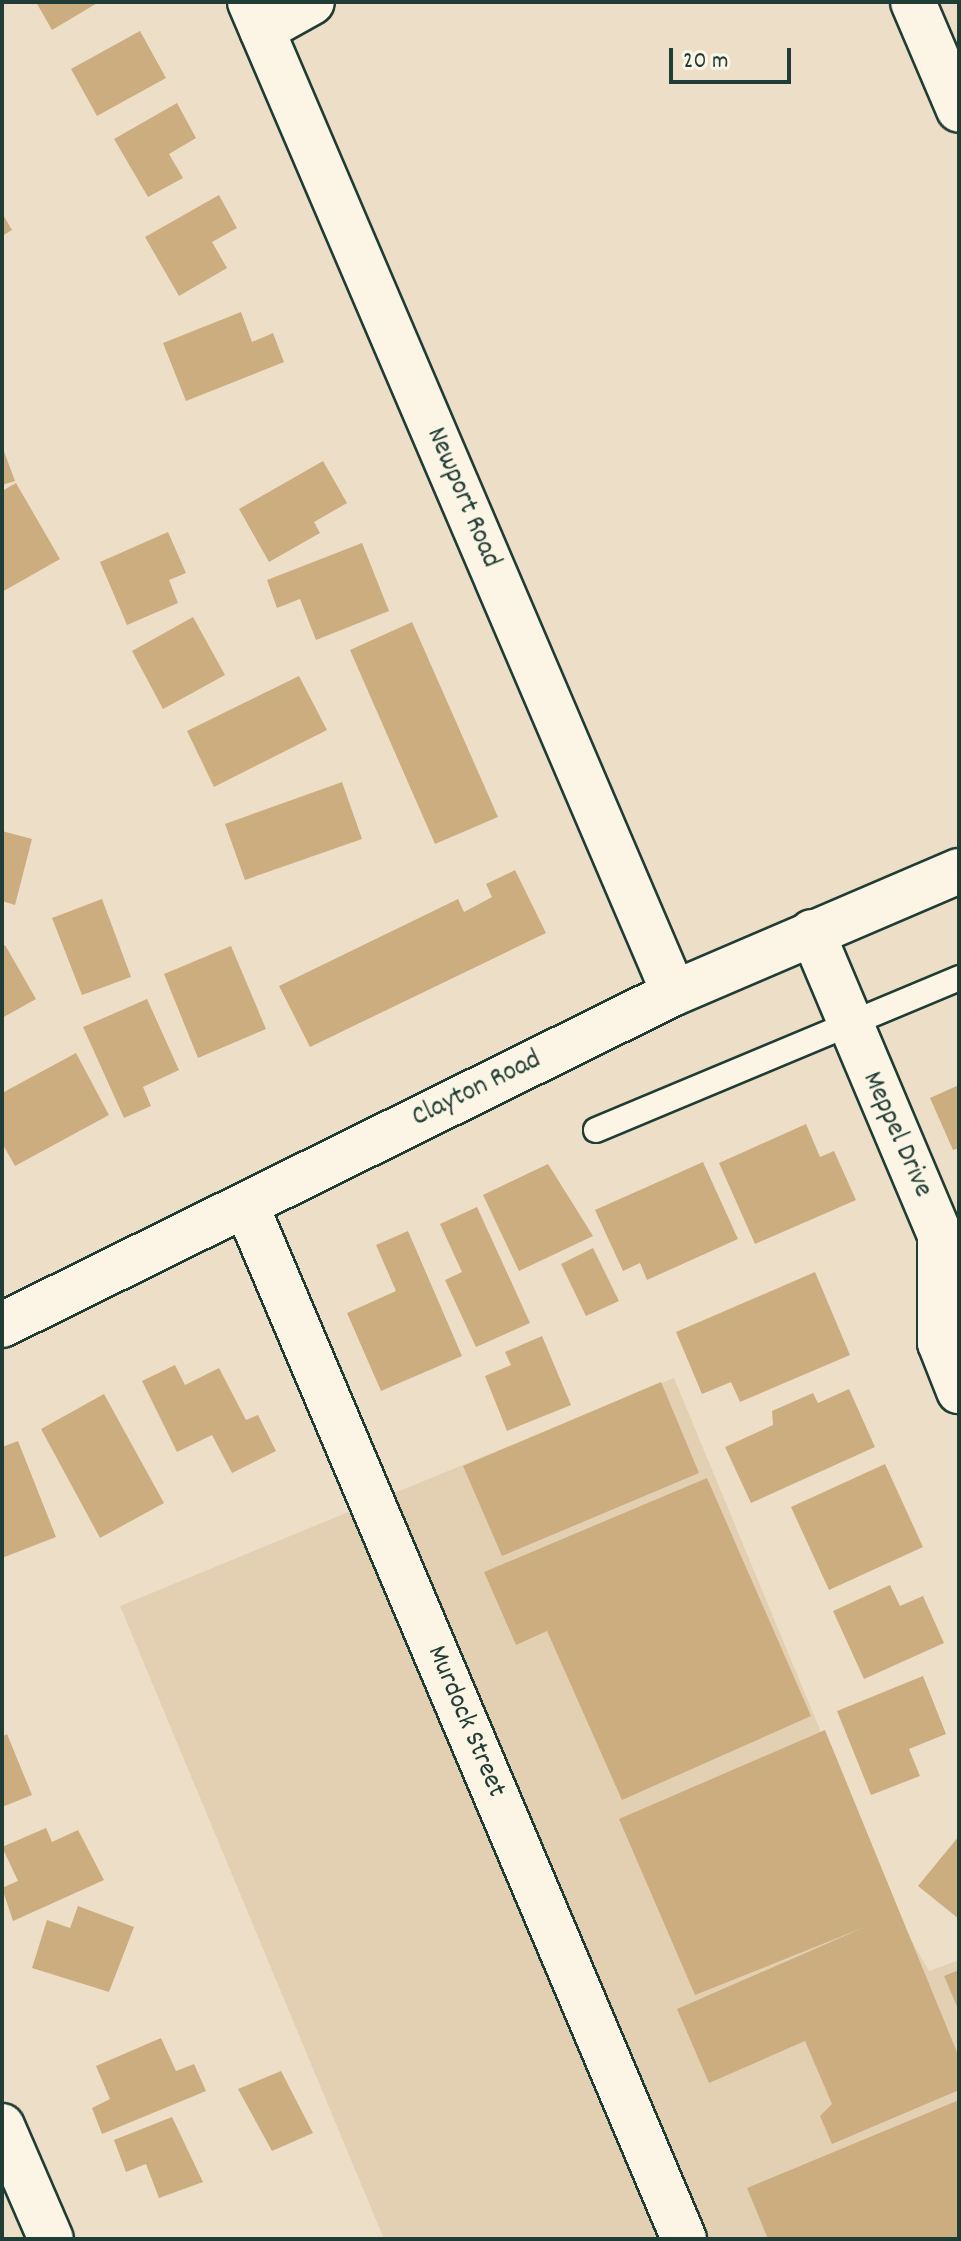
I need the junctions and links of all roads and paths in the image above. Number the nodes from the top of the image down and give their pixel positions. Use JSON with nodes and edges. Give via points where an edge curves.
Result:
{"nodes":[{"id":1,"x":312,"y":2,"type":"edge"},
{"id":2,"x":913,"y":2,"type":"edge"},
{"id":3,"x":256,"y":16,"type":"edge"},
{"id":4,"x":959,"y":110,"type":"edge"},
{"id":5,"x":959,"y":871,"type":"edge"},
{"id":6,"x":812,"y":932,"type":"junction"},
{"id":7,"x":959,"y":978,"type":"edge"},
{"id":8,"x":674,"y":993,"type":"junction"},
{"id":9,"x":848,"y":1024,"type":"junction"},
{"id":10,"x":596,"y":1130,"type":"dead end"},
{"id":11,"x":246,"y":1205,"type":"junction"},
{"id":12,"x":4,"y":1317,"type":"edge"},
{"id":13,"x":959,"y":1391,"type":"edge"},
{"id":14,"x":2,"y":2126,"type":"edge"},
{"id":15,"x":51,"y":2239,"type":"edge"},
{"id":16,"x":684,"y":2239,"type":"edge"}],
"edges":[{"from":1,"to":3,"type":"street"},
{"from":2,"to":4,"type":"street"},
{"from":3,"to":8,"type":"street","name":"Newport Road"},
{"from":5,"to":6,"type":"street","name":"Clayton Road"},
{"from":6,"to":8,"type":"street","name":"Clayton Road"},
{"from":6,"to":9,"type":"street","name":"Meppel Drive"},
{"from":7,"to":9,"type":"lane"},
{"from":8,"to":11,"type":"street","name":"Clayton Road"},
{"from":9,"to":10,"type":"lane"},
{"from":9,"to":13,"type":"street","name":"Meppel Drive","via":[[940,1235],[940,1343]]},
{"from":11,"to":12,"type":"street","name":"Clayton Road"},
{"from":11,"to":16,"type":"street","name":"Murdock Street"},
{"from":14,"to":15,"type":"street"}]}
